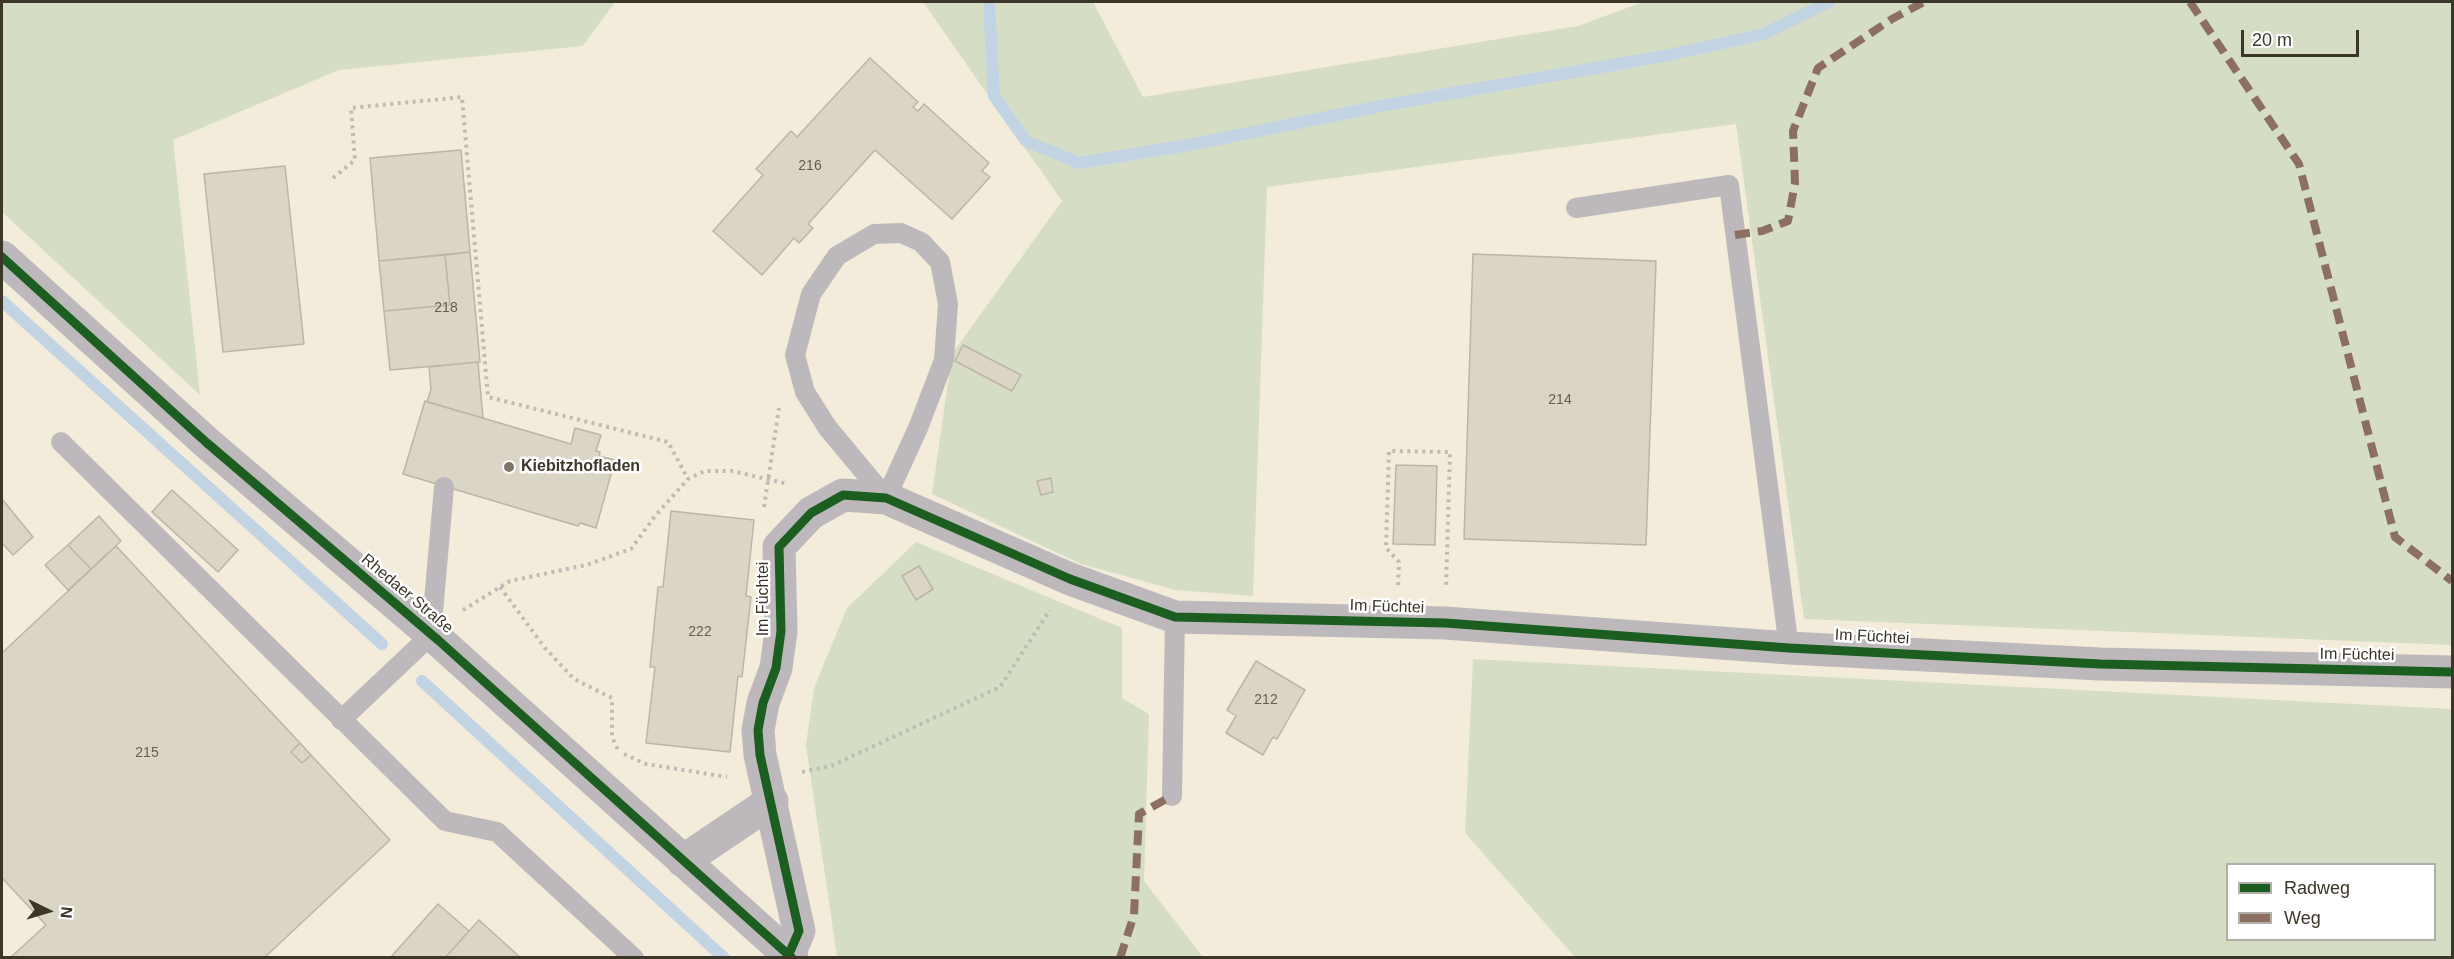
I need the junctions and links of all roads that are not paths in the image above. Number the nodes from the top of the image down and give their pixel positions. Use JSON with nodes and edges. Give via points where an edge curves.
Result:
{"nodes":[{"id":1,"x":1576,"y":208,"type":"dead end"},
{"id":2,"x":2,"y":256,"type":"edge"},
{"id":3,"x":62,"y":442,"type":"dead end"},
{"id":4,"x":444,"y":487,"type":"dead end"},
{"id":5,"x":886,"y":498,"type":"junction"},
{"id":6,"x":1175,"y":617,"type":"junction"},
{"id":7,"x":435,"y":637,"type":"junction"},
{"id":8,"x":1789,"y":648,"type":"junction"},
{"id":9,"x":2452,"y":672,"type":"edge"},
{"id":10,"x":341,"y":720,"type":"junction"},
{"id":11,"x":769,"y":790,"type":"junction"},
{"id":12,"x":1173,"y":796,"type":"dead end"},
{"id":13,"x":683,"y":861,"type":"junction"},
{"id":14,"x":790,"y":956,"type":"edge"},
{"id":15,"x":634,"y":957,"type":"edge"}],
"edges":[{"from":1,"to":8,"type":"lane","via":[[1729,185]]},
{"from":2,"to":7,"type":"street","name":"Rhedaer Straße","via":[[207,443]]},
{"from":3,"to":10,"type":"lane"},
{"from":4,"to":7,"type":"lane"},
{"from":5,"to":5,"type":"lane","via":[[816,410],[805,392],[795,355],[811,294],[837,256],[874,234],[901,232],[921,242],[939,262],[948,304],[944,360]]},
{"from":5,"to":6,"type":"street","name":"Im Füchtei","via":[[1070,579]]},
{"from":5,"to":11,"type":"street","name":"Im Füchtei","via":[[843,495],[811,513],[779,547],[781,631],[776,668],[758,730]]},
{"from":6,"to":8,"type":"street","name":"Im Füchtei","via":[[1445,624]]},
{"from":6,"to":12,"type":"lane"},
{"from":7,"to":10,"type":"lane"},
{"from":7,"to":13,"type":"street","name":"Rhedaer Straße"},
{"from":8,"to":9,"type":"street","name":"Im Füchtei","via":[[2100,664]]},
{"from":10,"to":15,"type":"lane","via":[[445,821],[497,832]]},
{"from":11,"to":13,"type":"street"},
{"from":11,"to":14,"type":"street","name":"Im Füchtei","via":[[799,931]]},
{"from":13,"to":14,"type":"street","name":"Rhedaer Straße"}]}
